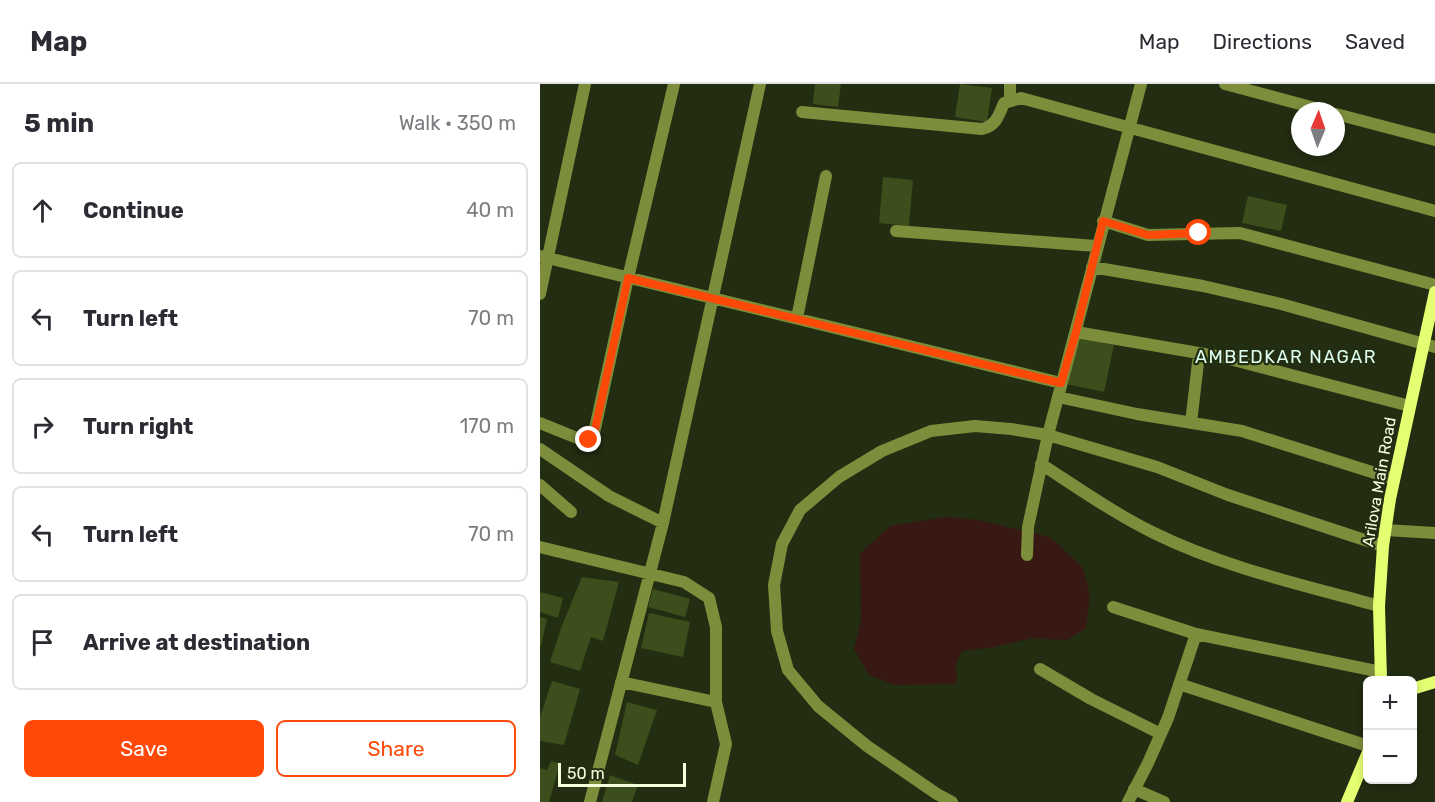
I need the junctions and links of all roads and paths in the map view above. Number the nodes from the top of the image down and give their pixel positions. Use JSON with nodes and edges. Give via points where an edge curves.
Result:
{"nodes":[{"id":1,"x":585,"y":84,"type":"edge"},
{"id":2,"x":674,"y":84,"type":"edge"},
{"id":3,"x":760,"y":84,"type":"edge"},
{"id":4,"x":1010,"y":84,"type":"edge"},
{"id":5,"x":1141,"y":84,"type":"edge"},
{"id":6,"x":1225,"y":84,"type":"edge"},
{"id":7,"x":1010,"y":100,"type":"junction"},
{"id":8,"x":1292,"y":102,"type":"edge"},
{"id":9,"x":802,"y":112,"type":"dead end"},
{"id":10,"x":1345,"y":116,"type":"edge"},
{"id":11,"x":1130,"y":127,"type":"junction"},
{"id":12,"x":1435,"y":140,"type":"edge"},
{"id":13,"x":826,"y":176,"type":"dead end"},
{"id":14,"x":1435,"y":211,"type":"edge"},
{"id":15,"x":1103,"y":221,"type":"junction"},
{"id":16,"x":896,"y":231,"type":"dead end"},
{"id":17,"x":1096,"y":246,"type":"junction"},
{"id":18,"x":543,"y":258,"type":"edge"},
{"id":19,"x":1092,"y":267,"type":"junction"},
{"id":20,"x":628,"y":278,"type":"junction"},
{"id":21,"x":1435,"y":285,"type":"edge"},
{"id":22,"x":1435,"y":292,"type":"edge"},
{"id":23,"x":540,"y":294,"type":"edge"},
{"id":24,"x":713,"y":298,"type":"junction"},
{"id":25,"x":797,"y":318,"type":"junction"},
{"id":26,"x":1076,"y":332,"type":"junction"},
{"id":27,"x":1430,"y":345,"type":"edge"},
{"id":28,"x":1199,"y":354,"type":"junction"},
{"id":29,"x":1061,"y":383,"type":"junction"},
{"id":30,"x":1058,"y":397,"type":"junction"},
{"id":31,"x":1410,"y":406,"type":"junction"},
{"id":32,"x":540,"y":423,"type":"edge"},
{"id":33,"x":1191,"y":423,"type":"junction"},
{"id":34,"x":1048,"y":435,"type":"junction"},
{"id":35,"x":540,"y":449,"type":"edge"},
{"id":36,"x":1041,"y":464,"type":"junction"},
{"id":37,"x":1394,"y":479,"type":"junction"},
{"id":38,"x":540,"y":485,"type":"edge"},
{"id":39,"x":571,"y":512,"type":"dead end"},
{"id":40,"x":663,"y":523,"type":"junction"},
{"id":41,"x":1385,"y":530,"type":"junction"},
{"id":42,"x":1435,"y":533,"type":"edge"},
{"id":43,"x":1383,"y":546,"type":"junction"},
{"id":44,"x":540,"y":547,"type":"edge"},
{"id":45,"x":1027,"y":555,"type":"dead end"},
{"id":46,"x":650,"y":573,"type":"junction"},
{"id":47,"x":1379,"y":606,"type":"junction"},
{"id":48,"x":1113,"y":607,"type":"dead end"},
{"id":49,"x":1196,"y":634,"type":"junction"},
{"id":50,"x":1040,"y":669,"type":"dead end"},
{"id":51,"x":1381,"y":676,"type":"edge"},
{"id":52,"x":621,"y":682,"type":"junction"},
{"id":53,"x":1435,"y":682,"type":"edge"},
{"id":54,"x":1179,"y":684,"type":"junction"},
{"id":55,"x":1417,"y":688,"type":"edge"},
{"id":56,"x":716,"y":702,"type":"junction"},
{"id":57,"x":1161,"y":734,"type":"junction"},
{"id":58,"x":1363,"y":744,"type":"edge"},
{"id":59,"x":1363,"y":764,"type":"edge"},
{"id":60,"x":1134,"y":789,"type":"junction"},
{"id":61,"x":590,"y":802,"type":"edge"},
{"id":62,"x":713,"y":802,"type":"edge"},
{"id":63,"x":952,"y":802,"type":"edge"},
{"id":64,"x":1128,"y":802,"type":"edge"},
{"id":65,"x":1164,"y":802,"type":"edge"},
{"id":66,"x":1347,"y":802,"type":"edge"}],
"edges":[{"from":1,"to":18,"type":"street"},
{"from":2,"to":20,"type":"street"},
{"from":3,"to":24,"type":"street"},
{"from":4,"to":7,"type":"street"},
{"from":5,"to":11,"type":"street"},
{"from":6,"to":8,"type":"street"},
{"from":7,"to":9,"type":"street","via":[[1004,103],[990,128],[982,129]]},
{"from":7,"to":11,"type":"street","via":[[1021,98]]},
{"from":10,"to":12,"type":"street"},
{"from":11,"to":14,"type":"street"},
{"from":11,"to":15,"type":"street"},
{"from":13,"to":25,"type":"street"},
{"from":15,"to":17,"type":"street"},
{"from":15,"to":21,"type":"street","via":[[1148,235],[1240,233]]},
{"from":16,"to":17,"type":"street"},
{"from":17,"to":19,"type":"street"},
{"from":18,"to":20,"type":"street"},
{"from":18,"to":23,"type":"street"},
{"from":19,"to":26,"type":"street"},
{"from":19,"to":27,"type":"street","via":[[1203,286]]},
{"from":20,"to":24,"type":"street"},
{"from":20,"to":32,"type":"street","via":[[594,434],[589,440],[582,440]]},
{"from":22,"to":27,"type":"street","name":"Arilova Main Road"},
{"from":24,"to":25,"type":"street"},
{"from":24,"to":40,"type":"street"},
{"from":25,"to":29,"type":"street"},
{"from":26,"to":28,"type":"street"},
{"from":26,"to":29,"type":"street"},
{"from":27,"to":31,"type":"street","name":"Arilova Main Road"},
{"from":28,"to":31,"type":"street"},
{"from":28,"to":33,"type":"street"},
{"from":29,"to":30,"type":"street"},
{"from":30,"to":33,"type":"street"},
{"from":30,"to":34,"type":"street"},
{"from":31,"to":37,"type":"street","name":"Arilova Main Road"},
{"from":33,"to":37,"type":"street","via":[[1242,431]]},
{"from":34,"to":36,"type":"street"},
{"from":34,"to":43,"type":"street"},
{"from":34,"to":63,"type":"street","via":[[975,426],[931,431],[882,451],[839,477],[800,510],[782,544],[774,585],[777,631],[788,670],[818,706],[867,746]]},
{"from":35,"to":40,"type":"street","via":[[609,496]]},
{"from":36,"to":45,"type":"street","via":[[1028,527]]},
{"from":36,"to":47,"type":"street","via":[[1153,533],[1239,567]]},
{"from":37,"to":41,"type":"street","name":"Arilova Main Road"},
{"from":38,"to":39,"type":"street"},
{"from":40,"to":46,"type":"street"},
{"from":41,"to":42,"type":"street"},
{"from":41,"to":43,"type":"street","name":"Arilova Main Road"},
{"from":43,"to":47,"type":"street","name":"Arilova Main Road"},
{"from":44,"to":46,"type":"street"},
{"from":46,"to":52,"type":"street"},
{"from":46,"to":56,"type":"street","via":[[684,582],[709,598],[716,627]]},
{"from":47,"to":51,"type":"street","name":"Arilova Main Road"},
{"from":48,"to":49,"type":"street"},
{"from":49,"to":51,"type":"street"},
{"from":49,"to":54,"type":"street"},
{"from":50,"to":57,"type":"street"},
{"from":52,"to":56,"type":"street"},
{"from":52,"to":61,"type":"street"},
{"from":53,"to":55,"type":"street"},
{"from":54,"to":57,"type":"street"},
{"from":54,"to":58,"type":"street"},
{"from":56,"to":62,"type":"street","via":[[726,744]]},
{"from":57,"to":60,"type":"street"},
{"from":59,"to":66,"type":"street"},
{"from":60,"to":64,"type":"street"},
{"from":60,"to":65,"type":"street"}]}
